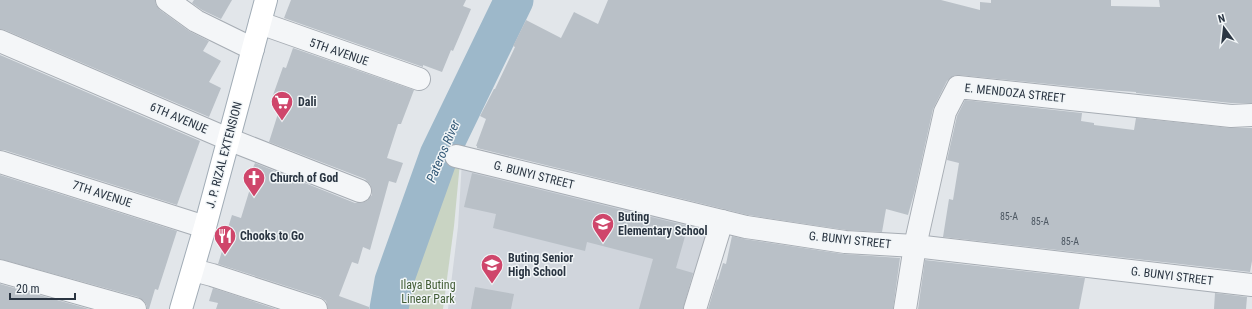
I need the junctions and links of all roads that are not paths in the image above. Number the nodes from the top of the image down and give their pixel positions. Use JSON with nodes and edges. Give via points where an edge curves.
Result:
{"nodes":[{"id":1,"x":167,"y":0,"type":"edge"},
{"id":2,"x":266,"y":0,"type":"edge"},
{"id":3,"x":260,"y":23,"type":"junction"},
{"id":4,"x":0,"y":42,"type":"edge"},
{"id":5,"x":253,"y":49,"type":"junction"},
{"id":6,"x":418,"y":79,"type":"dead end"},
{"id":7,"x":1252,"y":116,"type":"edge"},
{"id":8,"x":228,"y":139,"type":"junction"},
{"id":9,"x":456,"y":156,"type":"dead end"},
{"id":10,"x":0,"y":162,"type":"edge"},
{"id":11,"x":360,"y":191,"type":"dead end"},
{"id":12,"x":722,"y":221,"type":"junction"},
{"id":13,"x":205,"y":227,"type":"junction"},
{"id":14,"x":916,"y":246,"type":"junction"},
{"id":15,"x":193,"y":270,"type":"junction"},
{"id":16,"x":0,"y":271,"type":"edge"},
{"id":17,"x":1252,"y":285,"type":"edge"},
{"id":18,"x":134,"y":309,"type":"edge"},
{"id":19,"x":181,"y":309,"type":"edge"},
{"id":20,"x":316,"y":309,"type":"edge"},
{"id":21,"x":695,"y":309,"type":"edge"},
{"id":22,"x":905,"y":309,"type":"edge"}],
"edges":[{"from":1,"to":5,"type":"street","via":[[196,21]]},
{"from":2,"to":3,"type":"main road","name":"J. P. RIZAL EXTENSION"},
{"from":3,"to":5,"type":"main road","name":"J. P. RIZAL EXTENSION"},
{"from":3,"to":6,"type":"street","name":"5TH AVENUE"},
{"from":4,"to":8,"type":"street","name":"6TH AVENUE"},
{"from":5,"to":8,"type":"main road","name":"J. P. RIZAL EXTENSION"},
{"from":7,"to":14,"type":"street","name":"E. MENDOZA STREET","via":[[1231,116],[958,87],[945,112]]},
{"from":8,"to":11,"type":"street","name":"6TH AVENUE"},
{"from":8,"to":13,"type":"main road","name":"J. P. RIZAL EXTENSION"},
{"from":9,"to":12,"type":"street","name":"G. BUNYI STREET"},
{"from":10,"to":13,"type":"street","name":"7TH AVENUE"},
{"from":12,"to":14,"type":"street","name":"G. BUNYI STREET","via":[[845,242]]},
{"from":12,"to":21,"type":"street"},
{"from":13,"to":15,"type":"main road","name":"J. P. RIZAL EXTENSION"},
{"from":14,"to":17,"type":"street","name":"G. BUNYI STREET"},
{"from":14,"to":22,"type":"street","name":"E. MENDOZA STREET"},
{"from":15,"to":19,"type":"main road","name":"J. P. RIZAL EXTENSION"},
{"from":15,"to":20,"type":"street"},
{"from":16,"to":18,"type":"street"}]}
